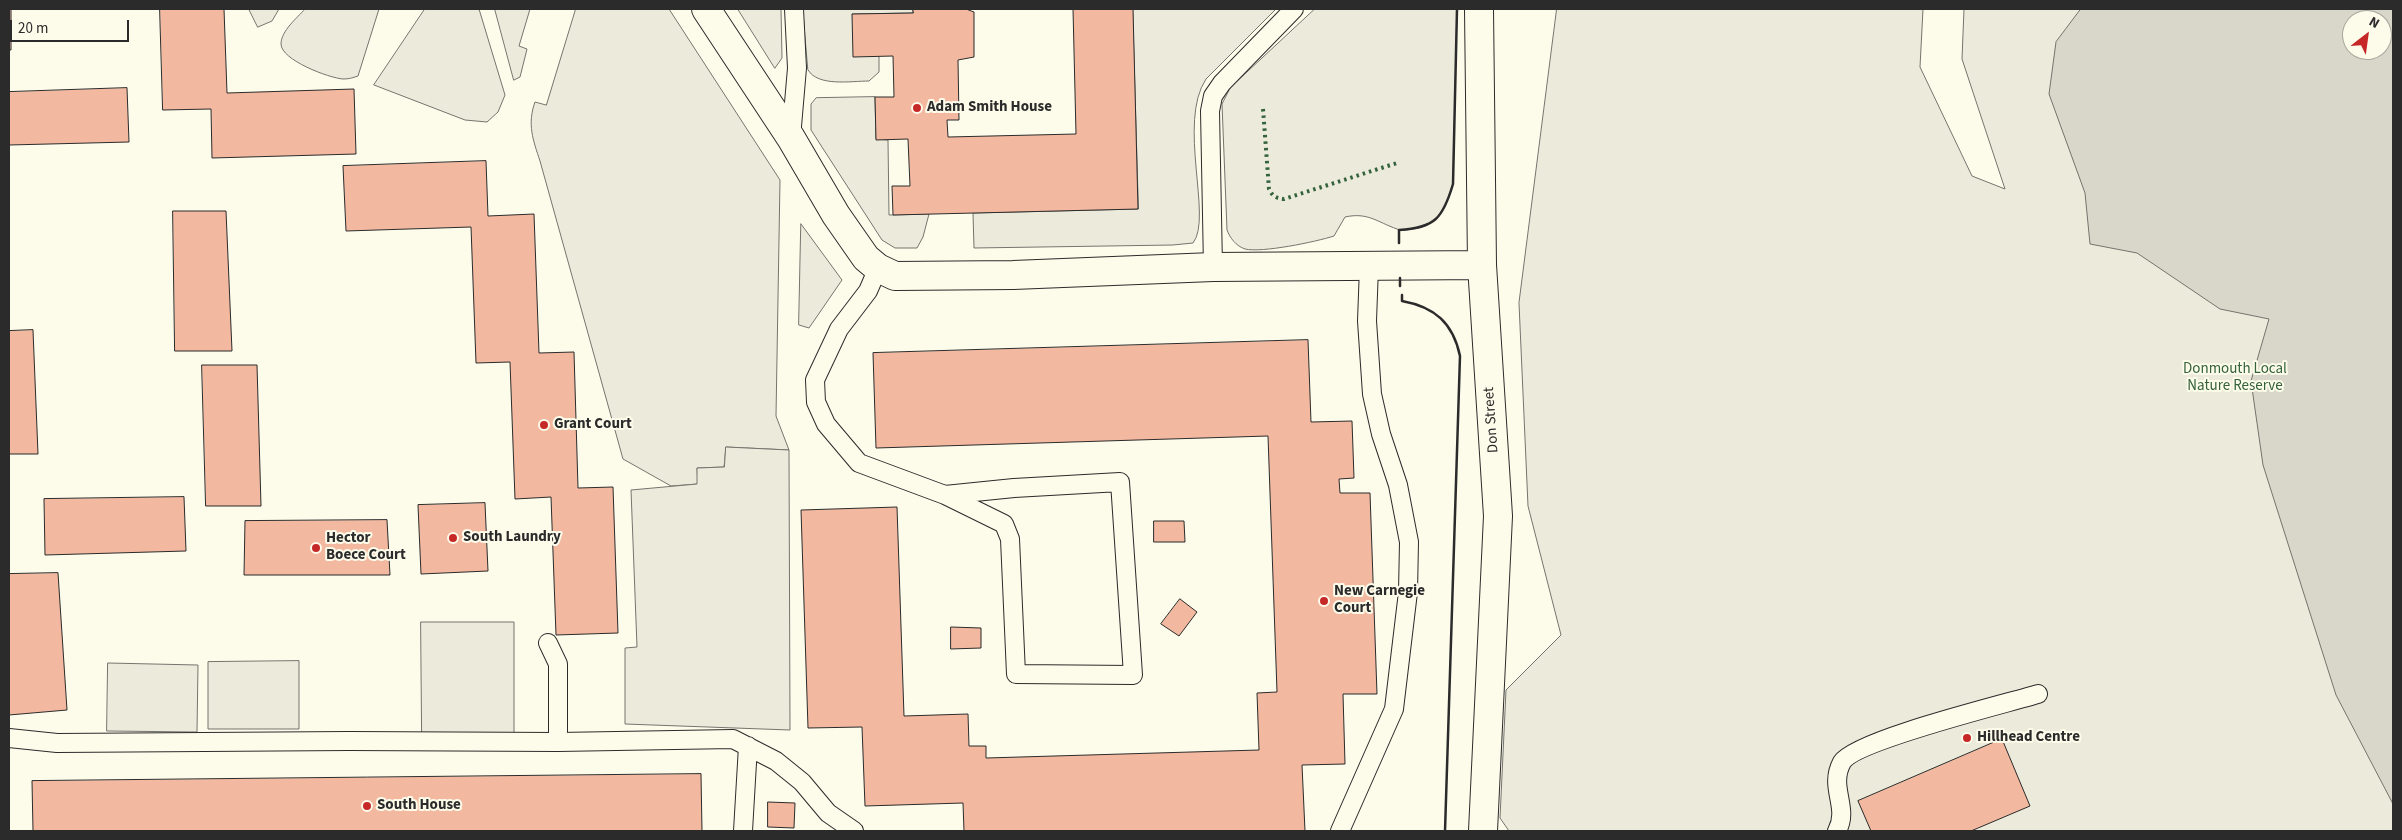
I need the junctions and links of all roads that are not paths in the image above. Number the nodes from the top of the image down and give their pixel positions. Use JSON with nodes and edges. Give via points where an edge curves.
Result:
{"nodes":[{"id":1,"x":706,"y":9,"type":"edge"},
{"id":2,"x":794,"y":9,"type":"edge"},
{"id":3,"x":1294,"y":9,"type":"edge"},
{"id":4,"x":1479,"y":9,"type":"edge"},
{"id":5,"x":791,"y":138,"type":"junction"},
{"id":6,"x":1482,"y":265,"type":"junction"},
{"id":7,"x":1213,"y":267,"type":"junction"},
{"id":8,"x":1369,"y":267,"type":"junction"},
{"id":9,"x":878,"y":268,"type":"junction"},
{"id":10,"x":945,"y":495,"type":"junction"},
{"id":11,"x":548,"y":643,"type":"dead end"},
{"id":12,"x":2038,"y":694,"type":"dead end"},
{"id":13,"x":9,"y":738,"type":"edge"},
{"id":14,"x":558,"y":742,"type":"junction"},
{"id":15,"x":748,"y":746,"type":"junction"},
{"id":16,"x":743,"y":831,"type":"edge"},
{"id":17,"x":854,"y":831,"type":"edge"},
{"id":18,"x":1340,"y":831,"type":"edge"},
{"id":19,"x":1483,"y":831,"type":"edge"},
{"id":20,"x":1837,"y":831,"type":"edge"}],
"edges":[{"from":1,"to":5,"type":"street"},
{"from":2,"to":5,"type":"lane","via":[[797,68]]},
{"from":3,"to":7,"type":"lane","via":[[1222,82],[1213,96],[1210,110]]},
{"from":4,"to":6,"type":"street","name":"Don Street"},
{"from":5,"to":9,"type":"street","via":[[836,215],[866,258]]},
{"from":6,"to":8,"type":"street"},
{"from":6,"to":19,"type":"street","name":"Don Street","via":[[1498,516]]},
{"from":7,"to":8,"type":"street"},
{"from":7,"to":9,"type":"street","via":[[948,277],[895,276]]},
{"from":8,"to":18,"type":"lane","via":[[1367,321],[1372,394],[1398,486],[1409,542],[1408,592],[1394,709]]},
{"from":9,"to":10,"type":"lane","via":[[868,291],[839,329],[815,380],[816,402],[826,424],[859,462]]},
{"from":10,"to":10,"type":"lane","via":[[1120,482],[1133,675],[1016,674],[1010,539],[1004,524]]},
{"from":11,"to":14,"type":"lane","via":[[558,664]]},
{"from":12,"to":20,"type":"lane","via":[[1878,740],[1851,753],[1843,761],[1836,777],[1842,810]]},
{"from":13,"to":14,"type":"lane","via":[[58,743]]},
{"from":14,"to":15,"type":"lane","via":[[733,738]]},
{"from":15,"to":16,"type":"lane"},
{"from":15,"to":17,"type":"lane","via":[[776,761],[802,782],[828,813]]}]}
